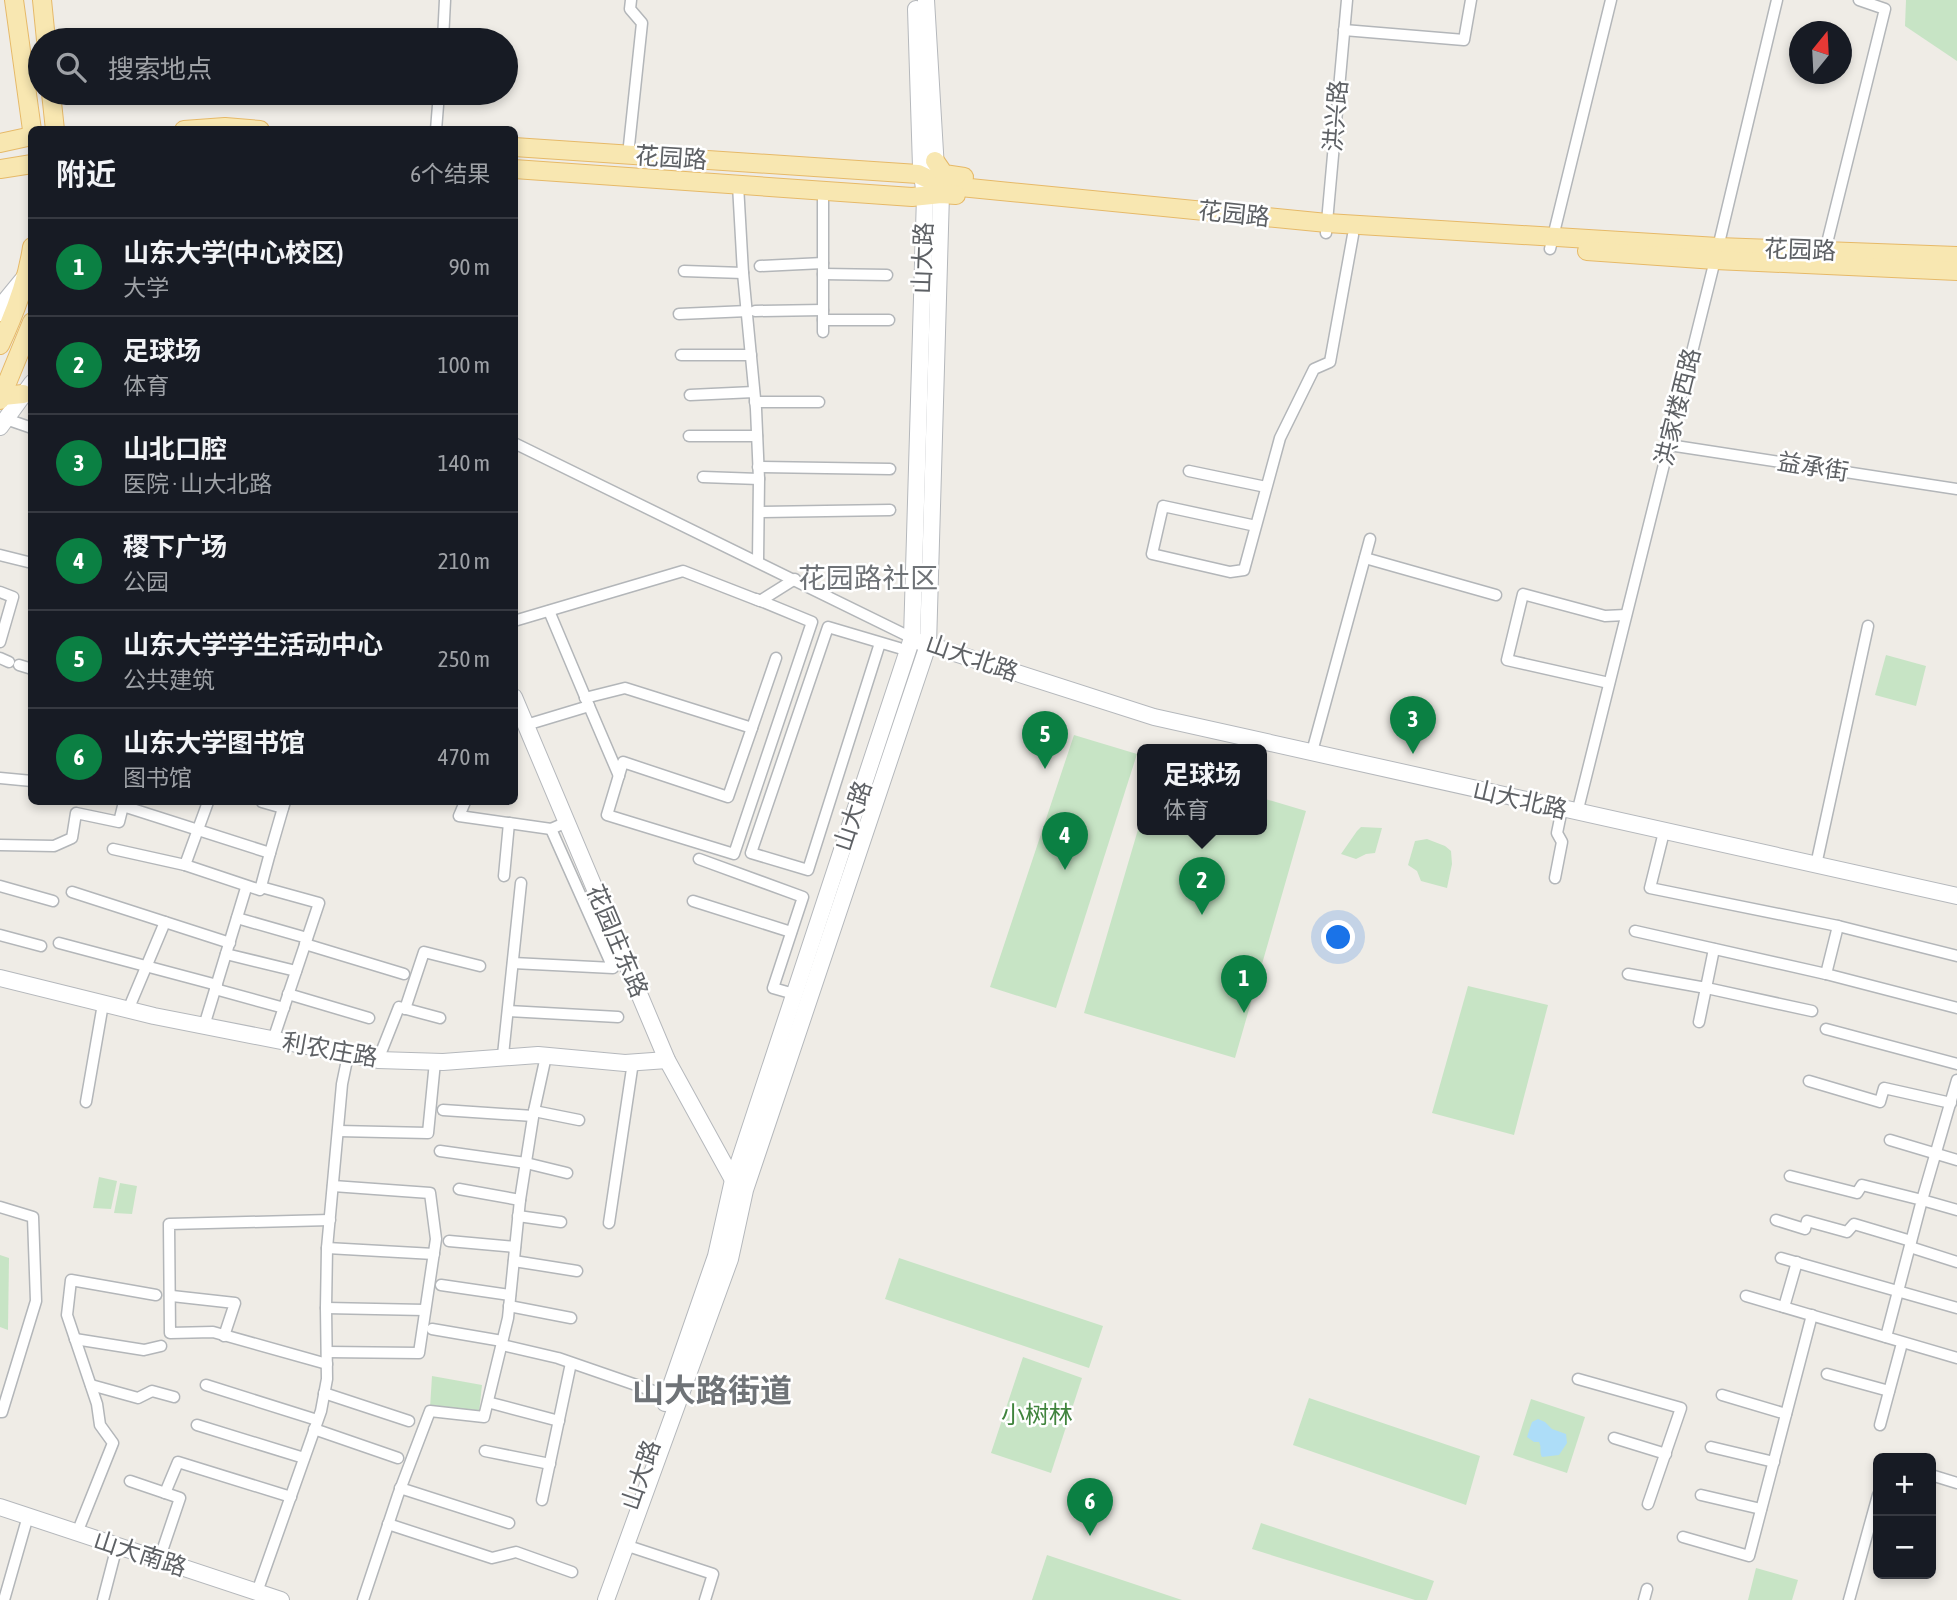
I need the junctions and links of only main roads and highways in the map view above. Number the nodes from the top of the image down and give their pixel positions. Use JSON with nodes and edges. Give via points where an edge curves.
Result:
{"nodes":[{"id":1,"x":14,"y":0,"type":"edge"},
{"id":2,"x":42,"y":0,"type":"edge"},
{"id":3,"x":916,"y":0,"type":"edge"},
{"id":4,"x":927,"y":0,"type":"edge"},
{"id":5,"x":45,"y":28,"type":"edge"},
{"id":6,"x":28,"y":101,"type":"edge"},
{"id":7,"x":29,"y":105,"type":"edge"},
{"id":8,"x":52,"y":105,"type":"edge"},
{"id":9,"x":31,"y":126,"type":"edge"},
{"id":10,"x":55,"y":126,"type":"edge"},
{"id":11,"x":28,"y":137,"type":"edge"},
{"id":12,"x":0,"y":143,"type":"edge"},
{"id":13,"x":518,"y":147,"type":"edge"},
{"id":14,"x":28,"y":164,"type":"edge"},
{"id":15,"x":0,"y":169,"type":"edge"},
{"id":16,"x":518,"y":169,"type":"edge"},
{"id":17,"x":934,"y":181,"type":"junction"},
{"id":18,"x":1327,"y":228,"type":"junction"},
{"id":19,"x":1552,"y":243,"type":"junction"},
{"id":20,"x":1717,"y":254,"type":"junction"},
{"id":21,"x":1957,"y":256,"type":"edge"},
{"id":22,"x":1957,"y":271,"type":"edge"},
{"id":23,"x":28,"y":273,"type":"joint"},
{"id":24,"x":0,"y":313,"type":"edge"},
{"id":25,"x":28,"y":332,"type":"edge"},
{"id":26,"x":0,"y":345,"type":"edge"},
{"id":27,"x":28,"y":389,"type":"edge"},
{"id":28,"x":28,"y":390,"type":"edge"},
{"id":29,"x":1,"y":398,"type":"edge"},
{"id":30,"x":3,"y":423,"type":"edge"},
{"id":31,"x":917,"y":643,"type":"junction"},
{"id":32,"x":518,"y":706,"type":"edge"},
{"id":33,"x":1572,"y":810,"type":"junction"},
{"id":34,"x":1816,"y":863,"type":"junction"},
{"id":35,"x":1957,"y":894,"type":"edge"},
{"id":36,"x":0,"y":978,"type":"edge"},
{"id":37,"x":667,"y":1059,"type":"junction"},
{"id":38,"x":733,"y":1180,"type":"junction"},
{"id":39,"x":0,"y":1507,"type":"edge"},
{"id":40,"x":607,"y":1599,"type":"edge"},
{"id":41,"x":279,"y":1600,"type":"edge"}],
"edges":[{"from":1,"to":6,"type":"main road"},
{"from":2,"to":5,"type":"main road"},
{"from":3,"to":17,"type":"main road","name":"山大路","via":[[921,167]]},
{"from":4,"to":17,"type":"main road","name":"山大路"},
{"from":7,"to":9,"type":"main road"},
{"from":8,"to":10,"type":"main road"},
{"from":11,"to":12,"type":"main road"},
{"from":13,"to":17,"type":"main road","name":"花园路","via":[[914,174]]},
{"from":14,"to":15,"type":"main road"},
{"from":16,"to":17,"type":"main road","name":"花园路","via":[[912,197]]},
{"from":17,"to":18,"type":"main road","name":"花园路"},
{"from":17,"to":18,"type":"main road","name":"花园路"},
{"from":17,"to":31,"type":"main road","name":"山大路"},
{"from":18,"to":19,"type":"main road","name":"花园路"},
{"from":18,"to":19,"type":"main road","name":"花园路","via":[[1353,235]]},
{"from":19,"to":20,"type":"main road","name":"花园路"},
{"from":20,"to":21,"type":"main road","name":"花园路","via":[[1825,251]]},
{"from":20,"to":22,"type":"main road","name":"花园路"},
{"from":23,"to":24,"type":"main road"},
{"from":23,"to":26,"type":"main road"},
{"from":25,"to":29,"type":"main road"},
{"from":27,"to":29,"type":"main road"},
{"from":28,"to":30,"type":"main road"},
{"from":31,"to":33,"type":"main road","name":"山大北路","via":[[1144,710]]},
{"from":31,"to":33,"type":"main road","name":"山大北路","via":[[1154,717]]},
{"from":31,"to":38,"type":"main road","name":"山大路"},
{"from":31,"to":40,"type":"main road","name":"山大路","via":[[745,1190],[730,1259]]},
{"from":32,"to":37,"type":"main road","name":"花园庄东路"},
{"from":33,"to":34,"type":"main road","name":"山大北路"},
{"from":33,"to":34,"type":"main road","name":"山大北路"},
{"from":34,"to":35,"type":"main road","name":"山大北路"},
{"from":36,"to":37,"type":"main road","name":"利农庄路","via":[[128,1010],[378,1060]]},
{"from":37,"to":38,"type":"main road","name":"花园庄东路"},
{"from":38,"to":40,"type":"main road","name":"山大路","via":[[716,1256]]},
{"from":39,"to":41,"type":"main road","name":"山大南路"}]}
